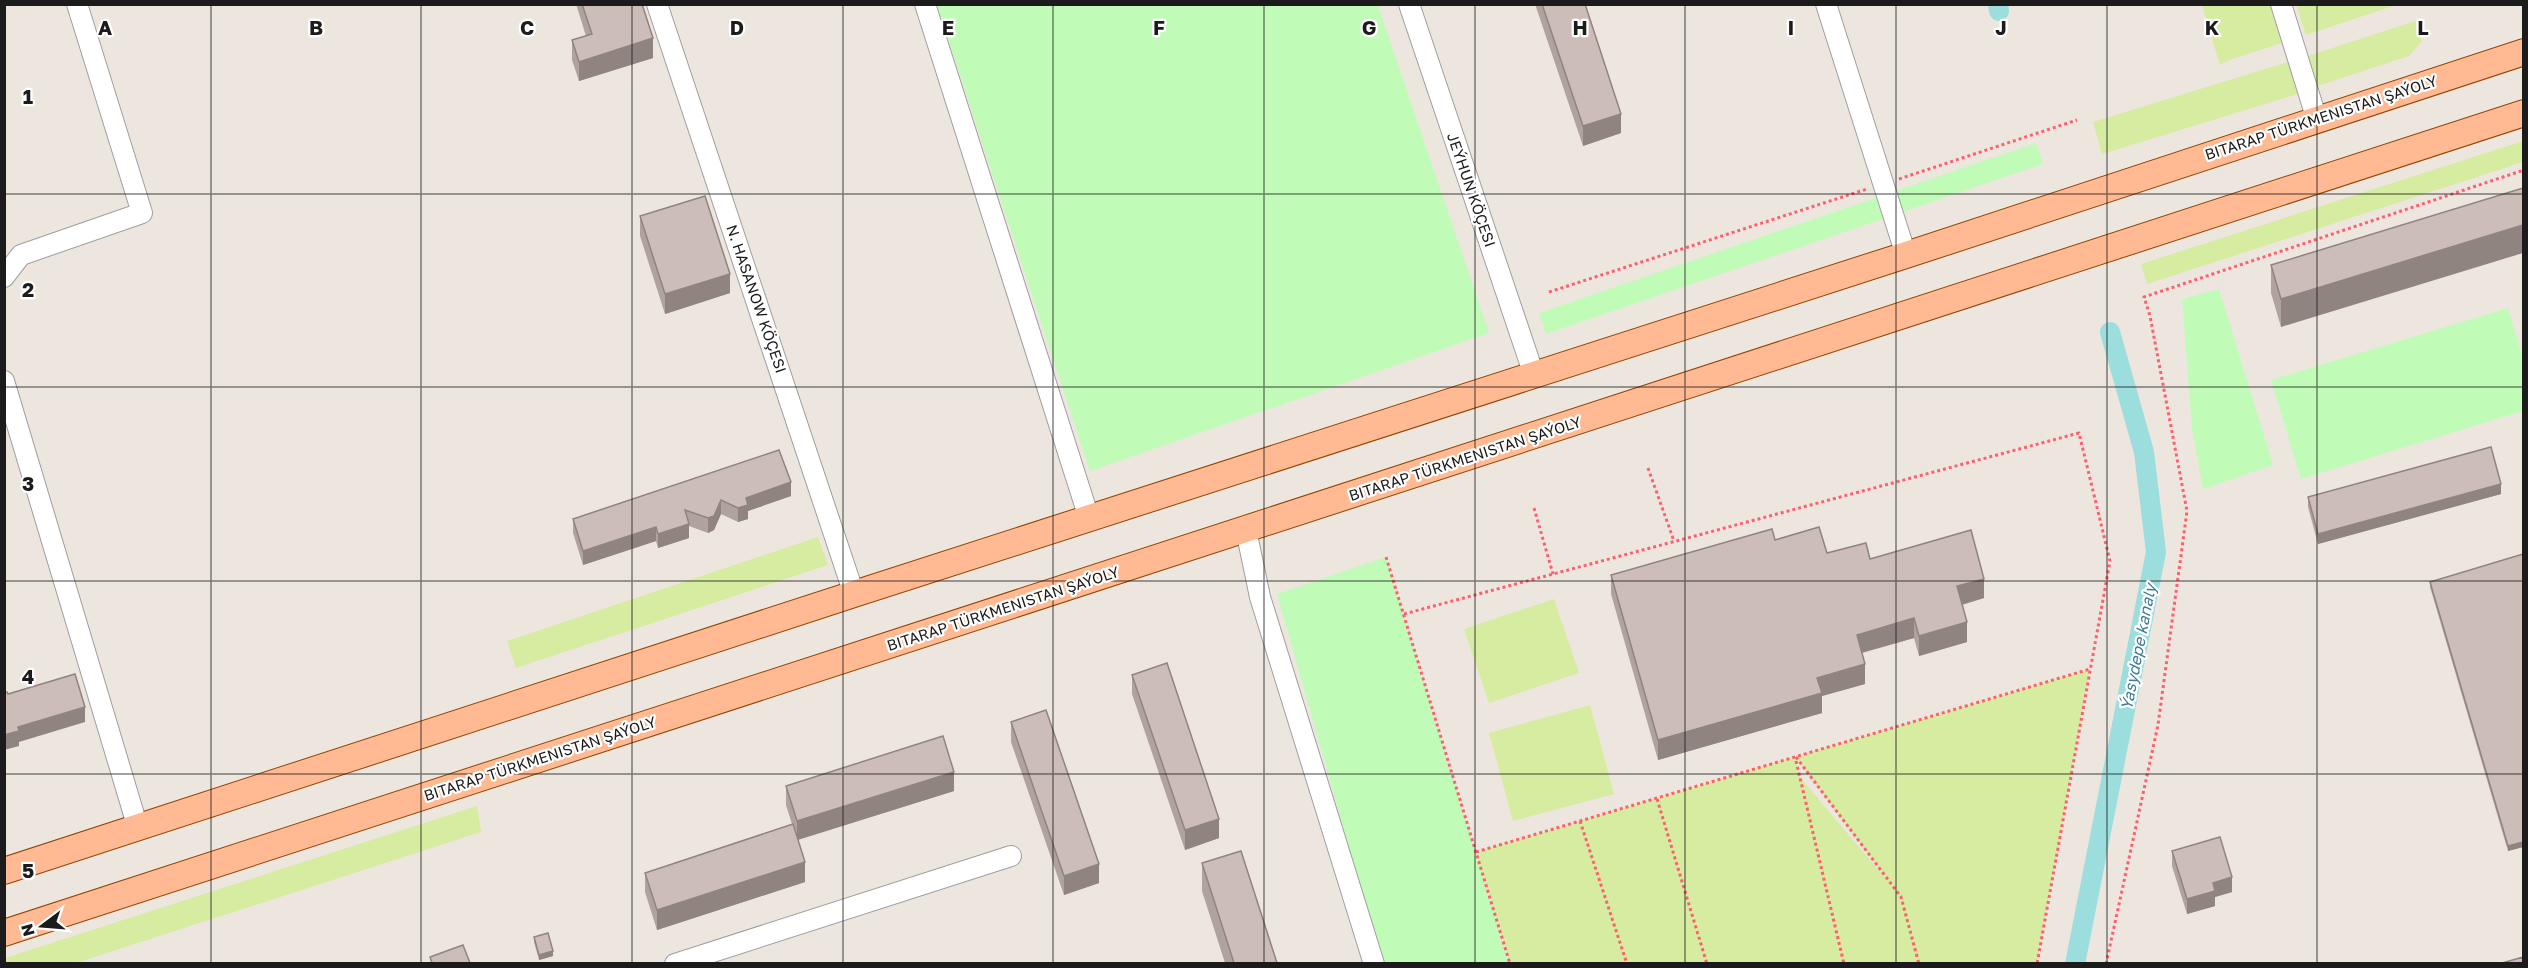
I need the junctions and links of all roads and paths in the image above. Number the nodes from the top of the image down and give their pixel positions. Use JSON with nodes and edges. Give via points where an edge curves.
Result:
{"nodes":[{"id":1,"x":77,"y":4,"type":"edge"},
{"id":2,"x":657,"y":4,"type":"edge"},
{"id":3,"x":925,"y":4,"type":"edge"},
{"id":4,"x":1409,"y":4,"type":"edge"},
{"id":5,"x":1826,"y":4,"type":"edge"},
{"id":6,"x":2281,"y":4,"type":"edge"},
{"id":7,"x":2523,"y":52,"type":"edge"},
{"id":8,"x":2523,"y":113,"type":"edge"},
{"id":9,"x":2077,"y":120,"type":"dead end"},
{"id":10,"x":2317,"y":120,"type":"junction"},
{"id":11,"x":2523,"y":170,"type":"edge"},
{"id":12,"x":1882,"y":184,"type":"junction"},
{"id":13,"x":1906,"y":255,"type":"junction"},
{"id":14,"x":4,"y":277,"type":"edge"},
{"id":15,"x":1550,"y":292,"type":"dead end"},
{"id":16,"x":1533,"y":375,"type":"junction"},
{"id":17,"x":4,"y":381,"type":"edge"},
{"id":18,"x":1648,"y":468,"type":"dead end"},
{"id":19,"x":1534,"y":508,"type":"dead end"},
{"id":20,"x":1089,"y":518,"type":"junction"},
{"id":21,"x":1246,"y":530,"type":"junction"},
{"id":22,"x":1674,"y":542,"type":"junction"},
{"id":23,"x":1386,"y":557,"type":"dead end"},
{"id":24,"x":1553,"y":574,"type":"junction"},
{"id":25,"x":854,"y":594,"type":"junction"},
{"id":26,"x":1404,"y":614,"type":"junction"},
{"id":27,"x":2090,"y":669,"type":"junction"},
{"id":28,"x":1796,"y":757,"type":"junction"},
{"id":29,"x":1657,"y":798,"type":"junction"},
{"id":30,"x":1580,"y":821,"type":"junction"},
{"id":31,"x":138,"y":828,"type":"junction"},
{"id":32,"x":1476,"y":852,"type":"junction"},
{"id":33,"x":1011,"y":856,"type":"dead end"},
{"id":34,"x":4,"y":871,"type":"edge"},
{"id":35,"x":4,"y":933,"type":"edge"},
{"id":36,"x":675,"y":963,"type":"edge"},
{"id":37,"x":1374,"y":963,"type":"edge"},
{"id":38,"x":1510,"y":963,"type":"edge"},
{"id":39,"x":1627,"y":963,"type":"edge"},
{"id":40,"x":1707,"y":963,"type":"edge"},
{"id":41,"x":1844,"y":963,"type":"edge"},
{"id":42,"x":1919,"y":963,"type":"edge"},
{"id":43,"x":2037,"y":963,"type":"edge"},
{"id":44,"x":2106,"y":963,"type":"edge"}],
"edges":[{"from":1,"to":14,"type":"street","via":[[142,213],[21,255]]},
{"from":2,"to":25,"type":"street","name":"N. HASANOW KÖÇESI"},
{"from":3,"to":20,"type":"street"},
{"from":4,"to":16,"type":"street","name":"JEÝHUN KÖÇESI"},
{"from":5,"to":12,"type":"street"},
{"from":6,"to":10,"type":"street"},
{"from":7,"to":10,"type":"main road","name":"BITARAP TÜRKMENISTAN ŞAÝOLY"},
{"from":8,"to":21,"type":"main road","name":"BITARAP TÜRKMENISTAN ŞAÝOLY"},
{"from":9,"to":12,"type":"path"},
{"from":10,"to":13,"type":"main road","name":"BITARAP TÜRKMENISTAN ŞAÝOLY"},
{"from":11,"to":44,"type":"path","via":[[2144,297],[2187,511],[2158,725]]},
{"from":12,"to":13,"type":"street"},
{"from":12,"to":15,"type":"path"},
{"from":13,"to":16,"type":"main road"},
{"from":16,"to":20,"type":"main road"},
{"from":17,"to":31,"type":"street"},
{"from":18,"to":22,"type":"path"},
{"from":19,"to":24,"type":"path"},
{"from":20,"to":25,"type":"main road"},
{"from":21,"to":35,"type":"main road","name":"BITARAP TÜRKMENISTAN ŞAÝOLY"},
{"from":21,"to":37,"type":"street","via":[[1260,597]]},
{"from":22,"to":24,"type":"path"},
{"from":22,"to":27,"type":"path","via":[[2079,433],[2110,561]]},
{"from":23,"to":26,"type":"path"},
{"from":24,"to":26,"type":"path"},
{"from":25,"to":31,"type":"main road"},
{"from":26,"to":32,"type":"path"},
{"from":27,"to":28,"type":"path"},
{"from":27,"to":43,"type":"path"},
{"from":28,"to":29,"type":"path"},
{"from":28,"to":41,"type":"path"},
{"from":28,"to":42,"type":"path","via":[[1901,897]]},
{"from":29,"to":30,"type":"path"},
{"from":29,"to":40,"type":"path"},
{"from":30,"to":32,"type":"path"},
{"from":30,"to":39,"type":"path"},
{"from":31,"to":34,"type":"main road"},
{"from":32,"to":38,"type":"path"},
{"from":33,"to":36,"type":"street"}]}
